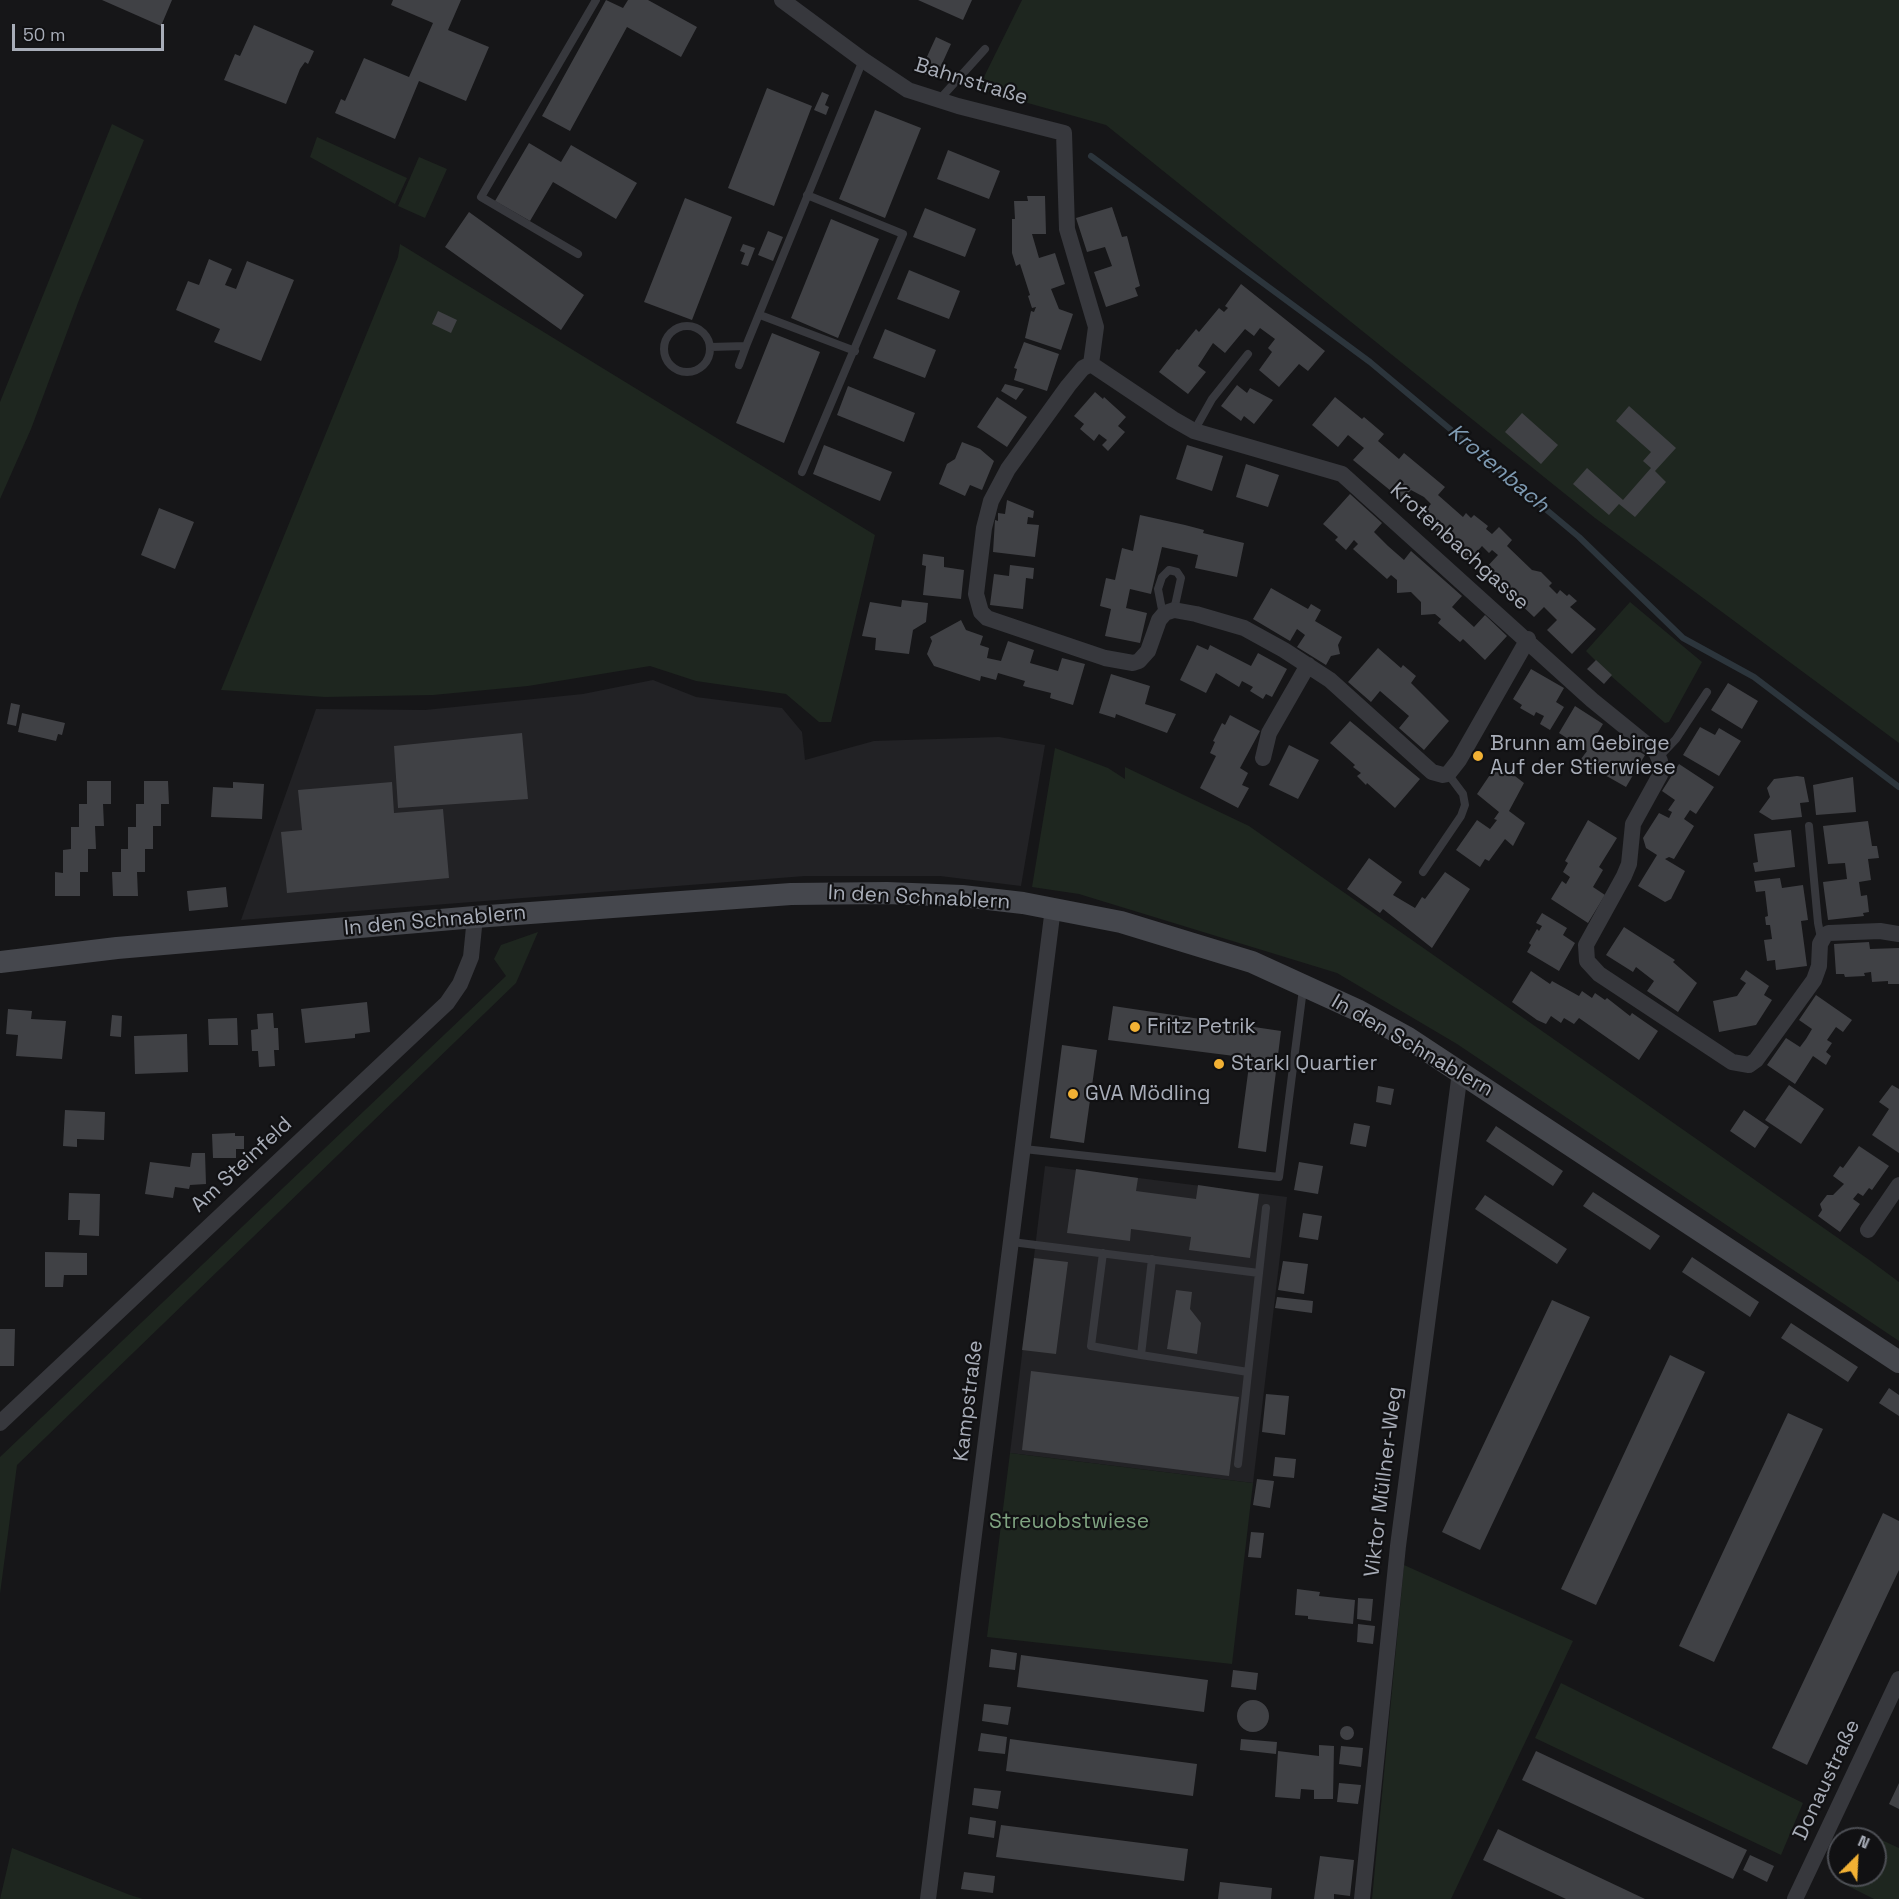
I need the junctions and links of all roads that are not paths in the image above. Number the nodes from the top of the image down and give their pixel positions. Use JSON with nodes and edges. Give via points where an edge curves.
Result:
{"nodes":[{"id":1,"x":596,"y":0,"type":"edge"},
{"id":2,"x":782,"y":0,"type":"edge"},
{"id":3,"x":985,"y":49,"type":"dead end"},
{"id":4,"x":863,"y":60,"type":"junction"},
{"id":5,"x":939,"y":100,"type":"junction"},
{"id":6,"x":807,"y":195,"type":"junction"},
{"id":7,"x":578,"y":254,"type":"dead end"},
{"id":8,"x":760,"y":315,"type":"junction"},
{"id":9,"x":746,"y":346,"type":"junction"},
{"id":10,"x":710,"y":347,"type":"junction"},
{"id":11,"x":855,"y":351,"type":"junction"},
{"id":12,"x":1248,"y":354,"type":"dead end"},
{"id":13,"x":1091,"y":364,"type":"junction"},
{"id":14,"x":739,"y":365,"type":"dead end"},
{"id":15,"x":1194,"y":430,"type":"junction"},
{"id":16,"x":802,"y":472,"type":"dead end"},
{"id":17,"x":1528,"y":639,"type":"junction"},
{"id":18,"x":1308,"y":665,"type":"junction"},
{"id":19,"x":1707,"y":692,"type":"dead end"},
{"id":20,"x":1659,"y":757,"type":"junction"},
{"id":21,"x":1263,"y":758,"type":"dead end"},
{"id":22,"x":1448,"y":774,"type":"junction"},
{"id":23,"x":1809,"y":826,"type":"dead end"},
{"id":24,"x":1423,"y":872,"type":"dead end"},
{"id":25,"x":1053,"y":908,"type":"junction"},
{"id":26,"x":475,"y":916,"type":"junction"},
{"id":27,"x":1899,"y":934,"type":"edge"},
{"id":28,"x":1821,"y":939,"type":"junction"},
{"id":29,"x":0,"y":962,"type":"edge"},
{"id":30,"x":1304,"y":985,"type":"junction"},
{"id":31,"x":1460,"y":1072,"type":"junction"},
{"id":32,"x":1024,"y":1149,"type":"junction"},
{"id":33,"x":1899,"y":1185,"type":"edge"},
{"id":34,"x":1266,"y":1208,"type":"dead end"},
{"id":35,"x":1868,"y":1230,"type":"dead end"},
{"id":36,"x":1012,"y":1242,"type":"junction"},
{"id":37,"x":1103,"y":1253,"type":"junction"},
{"id":38,"x":1152,"y":1259,"type":"junction"},
{"id":39,"x":1259,"y":1273,"type":"junction"},
{"id":40,"x":1141,"y":1354,"type":"junction"},
{"id":41,"x":1899,"y":1362,"type":"edge"},
{"id":42,"x":1248,"y":1372,"type":"junction"},
{"id":43,"x":0,"y":1424,"type":"edge"},
{"id":44,"x":1238,"y":1464,"type":"dead end"},
{"id":45,"x":1899,"y":1679,"type":"edge"},
{"id":46,"x":928,"y":1899,"type":"edge"},
{"id":47,"x":1362,"y":1899,"type":"edge"},
{"id":48,"x":1795,"y":1899,"type":"edge"}],
"edges":[{"from":1,"to":7,"type":"lane","via":[[481,197]]},
{"from":2,"to":4,"type":"street","name":"Bahnstraße","via":[[810,14]]},
{"from":3,"to":5,"type":"lane"},
{"from":4,"to":5,"type":"street","name":"Bahnstraße","via":[[908,90]]},
{"from":4,"to":6,"type":"lane"},
{"from":5,"to":13,"type":"street","name":"Bahnstraße","via":[[1064,133],[1067,229],[1096,327]]},
{"from":6,"to":8,"type":"lane"},
{"from":6,"to":11,"type":"lane","via":[[903,234]]},
{"from":8,"to":9,"type":"lane"},
{"from":8,"to":11,"type":"lane"},
{"from":9,"to":10,"type":"lane"},
{"from":9,"to":14,"type":"lane"},
{"from":10,"to":10,"type":"lane","via":[[703,332],[687,326],[672,331],[664,351],[670,365],[686,372],[701,367]]},
{"from":11,"to":16,"type":"lane"},
{"from":12,"to":15,"type":"lane","via":[[1212,399]]},
{"from":13,"to":15,"type":"street","name":"Krotenbachgasse"},
{"from":13,"to":18,"type":"street","via":[[1068,386],[995,491],[984,528],[977,603],[981,612],[996,622],[1125,662],[1144,657],[1169,612],[1244,628]]},
{"from":15,"to":17,"type":"street","name":"Krotenbachgasse","via":[[1342,474]]},
{"from":17,"to":20,"type":"street","name":"Krotenbachgasse"},
{"from":17,"to":22,"type":"street"},
{"from":18,"to":21,"type":"street","via":[[1269,734]]},
{"from":18,"to":22,"type":"street","via":[[1330,680],[1432,772]]},
{"from":19,"to":20,"type":"lane"},
{"from":20,"to":28,"type":"street","via":[[1660,775],[1633,824],[1629,864],[1586,945],[1585,953],[1592,967],[1732,1062],[1749,1065],[1814,980]]},
{"from":22,"to":24,"type":"lane","via":[[1463,794],[1465,805]]},
{"from":23,"to":28,"type":"lane"},
{"from":25,"to":26,"type":"street","name":"In den Schnablern","via":[[962,896],[791,894]]},
{"from":25,"to":30,"type":"street","name":"In den Schnablern","via":[[1185,940],[1252,962]]},
{"from":25,"to":32,"type":"street","name":"Kampstraße"},
{"from":26,"to":29,"type":"street","name":"In den Schnablern"},
{"from":26,"to":43,"type":"street","name":"Am Steinfeld","via":[[471,957],[447,1003]]},
{"from":27,"to":28,"type":"street","via":[[1829,933]]},
{"from":30,"to":31,"type":"street","name":"In den Schnablern","via":[[1367,1016]]},
{"from":30,"to":32,"type":"lane","via":[[1279,1177]]},
{"from":31,"to":41,"type":"street","name":"In den Schnablern"},
{"from":31,"to":47,"type":"street","name":"Viktor Müllner-Weg","via":[[1398,1545]]},
{"from":32,"to":36,"type":"street","name":"Kampstraße"},
{"from":33,"to":35,"type":"street"},
{"from":34,"to":39,"type":"lane"},
{"from":36,"to":37,"type":"lane"},
{"from":36,"to":46,"type":"street","name":"Kampstraße"},
{"from":37,"to":38,"type":"lane"},
{"from":37,"to":40,"type":"lane","via":[[1091,1346]]},
{"from":38,"to":39,"type":"lane"},
{"from":38,"to":40,"type":"lane"},
{"from":39,"to":42,"type":"lane"},
{"from":40,"to":42,"type":"lane"},
{"from":42,"to":44,"type":"lane"},
{"from":45,"to":48,"type":"street","name":"Donaustraße"}]}
